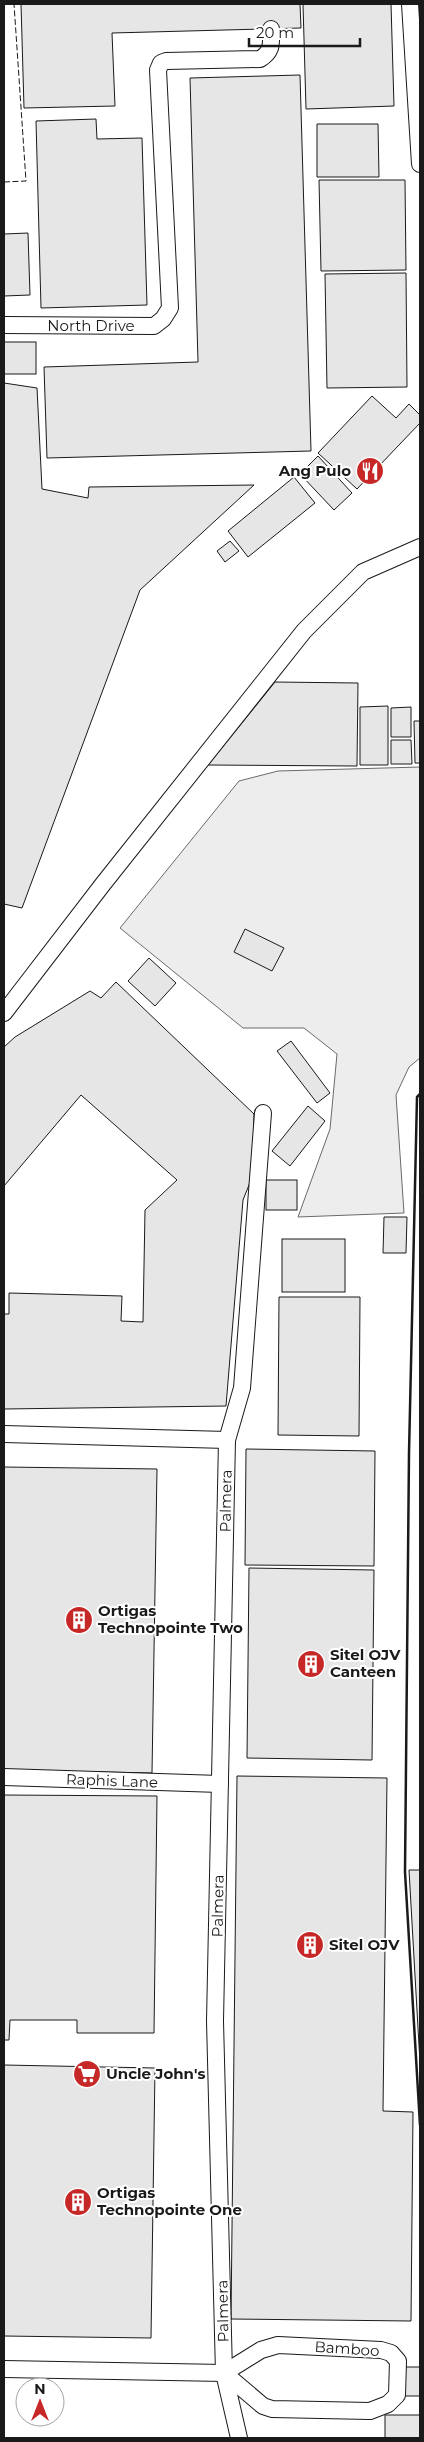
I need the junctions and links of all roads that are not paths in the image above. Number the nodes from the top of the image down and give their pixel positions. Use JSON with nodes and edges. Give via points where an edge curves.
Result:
{"nodes":[{"id":1,"x":410,"y":4,"type":"edge"},
{"id":2,"x":271,"y":29,"type":"dead end"},
{"id":3,"x":420,"y":164,"type":"edge"},
{"id":4,"x":4,"y":325,"type":"edge"},
{"id":5,"x":420,"y":547,"type":"edge"},
{"id":6,"x":4,"y":1013,"type":"edge"},
{"id":7,"x":263,"y":1113,"type":"dead end"},
{"id":8,"x":4,"y":1434,"type":"edge"},
{"id":9,"x":227,"y":1440,"type":"junction"},
{"id":10,"x":4,"y":1777,"type":"edge"},
{"id":11,"x":220,"y":1784,"type":"junction"},
{"id":12,"x":4,"y":2369,"type":"edge"},
{"id":13,"x":224,"y":2373,"type":"junction"},
{"id":14,"x":239,"y":2438,"type":"edge"}],
"edges":[{"from":1,"to":3,"type":"lane"},
{"from":2,"to":4,"type":"lane","name":"North Drive","via":[[272,48],[260,59],[166,61],[158,70],[170,308],[163,319],[154,326]]},
{"from":5,"to":6,"type":"lane","via":[[363,572],[304,631]]},
{"from":7,"to":9,"type":"lane","name":"Palmera","via":[[242,1388]]},
{"from":8,"to":9,"type":"lane"},
{"from":9,"to":11,"type":"lane","name":"Palmera"},
{"from":10,"to":11,"type":"lane","name":"Raphis Lane"},
{"from":11,"to":13,"type":"lane","name":"Palmera","via":[[215,2021]]},
{"from":12,"to":13,"type":"lane"},
{"from":13,"to":13,"type":"lane","name":"Bamboo","via":[[263,2406],[272,2409],[370,2412],[388,2404],[397,2395],[398,2361],[391,2353],[381,2350],[278,2345],[261,2350]]},
{"from":13,"to":14,"type":"lane","name":"Palmera"}]}
